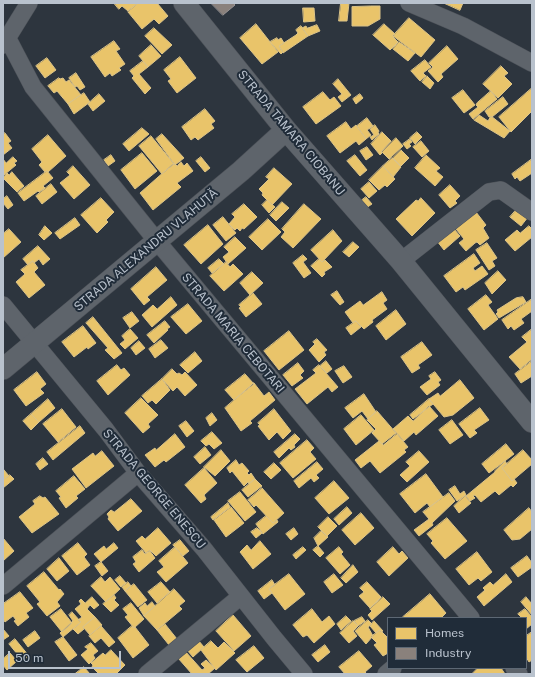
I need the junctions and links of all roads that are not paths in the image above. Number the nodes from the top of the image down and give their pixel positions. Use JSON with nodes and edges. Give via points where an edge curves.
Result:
{"nodes":[{"id":1,"x":29,"y":3,"type":"edge"},
{"id":2,"x":184,"y":3,"type":"edge"},
{"id":3,"x":409,"y":3,"type":"edge"},
{"id":4,"x":5,"y":42,"type":"edge"},
{"id":5,"x":532,"y":64,"type":"edge"},
{"id":6,"x":286,"y":130,"type":"junction"},
{"id":7,"x":532,"y":212,"type":"edge"},
{"id":8,"x":156,"y":240,"type":"junction"},
{"id":9,"x":401,"y":261,"type":"junction"},
{"id":10,"x":3,"y":305,"type":"edge"},
{"id":11,"x":34,"y":344,"type":"junction"},
{"id":12,"x":3,"y":369,"type":"edge"},
{"id":13,"x":532,"y":422,"type":"edge"},
{"id":14,"x":138,"y":473,"type":"junction"},
{"id":15,"x":3,"y":586,"type":"edge"},
{"id":16,"x":241,"y":596,"type":"junction"},
{"id":17,"x":464,"y":616,"type":"edge"},
{"id":18,"x":147,"y":674,"type":"edge"},
{"id":19,"x":304,"y":674,"type":"edge"}],
"edges":[{"from":1,"to":4,"type":"street"},
{"from":2,"to":6,"type":"street","name":"STRADA TAMARA CIOBANU"},
{"from":3,"to":5,"type":"street","via":[[463,26]]},
{"from":4,"to":8,"type":"street","name":"STRADA MARIA CEBOTARI","via":[[33,87]]},
{"from":6,"to":8,"type":"street","name":"STRADA АLEXANDRU VLAHUȚĂ"},
{"from":6,"to":9,"type":"street","name":"STRADA TAMARA CIOBANU"},
{"from":7,"to":9,"type":"street","via":[[501,190],[489,192]]},
{"from":8,"to":11,"type":"street","name":"STRADA АLEXANDRU VLAHUȚĂ"},
{"from":8,"to":17,"type":"street","name":"STRADA MARIA CEBOTARI"},
{"from":9,"to":13,"type":"street","name":"STRADA TAMARA CIOBANU"},
{"from":10,"to":11,"type":"street","name":"STRADA GEORGE ENESCU"},
{"from":11,"to":12,"type":"street","name":"STRADA АLEXANDRU VLAHUȚĂ"},
{"from":11,"to":14,"type":"street","name":"STRADA GEORGE ENESCU","via":[[106,430]]},
{"from":14,"to":15,"type":"street"},
{"from":14,"to":16,"type":"street","name":"STRADA GEORGE ENESCU"},
{"from":16,"to":18,"type":"street"},
{"from":16,"to":19,"type":"street","name":"STRADA GEORGE ENESCU"}]}
